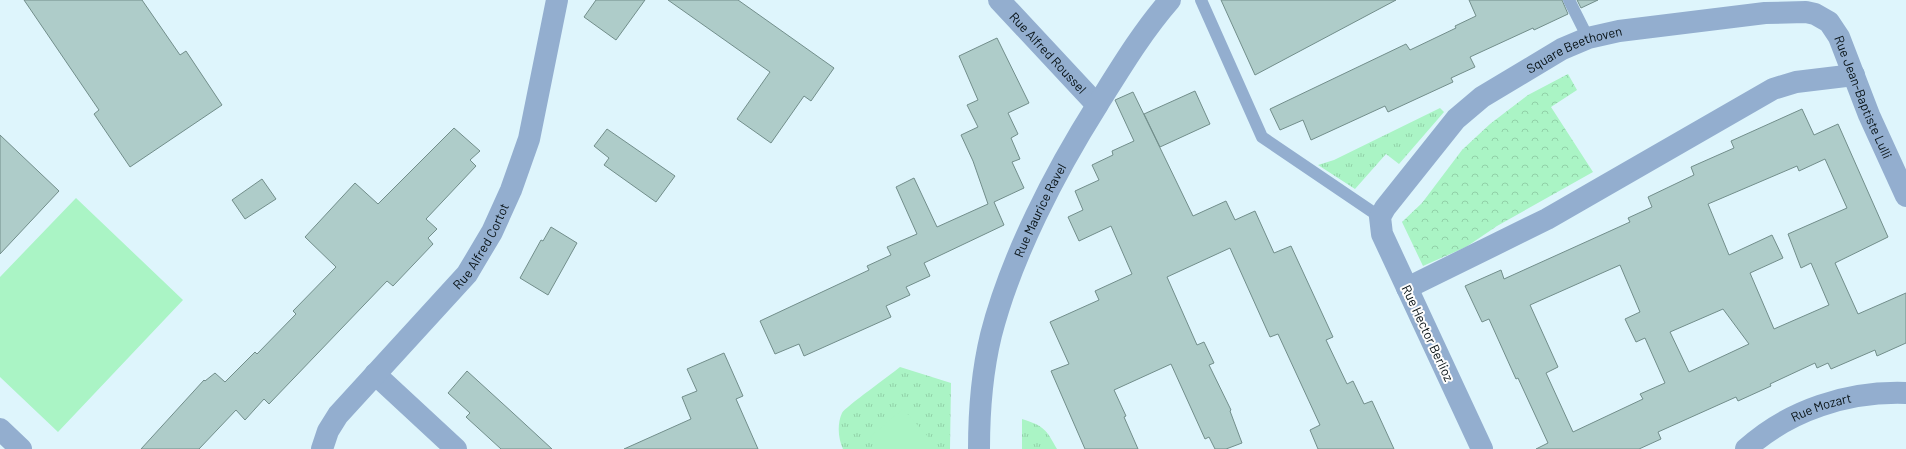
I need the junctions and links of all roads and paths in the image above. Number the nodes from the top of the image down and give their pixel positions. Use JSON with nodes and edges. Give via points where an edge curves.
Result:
{"nodes":[{"id":1,"x":557,"y":0,"type":"edge"},
{"id":2,"x":998,"y":0,"type":"edge"},
{"id":3,"x":1170,"y":0,"type":"edge"},
{"id":4,"x":1200,"y":0,"type":"edge"},
{"id":5,"x":1569,"y":0,"type":"edge"},
{"id":6,"x":1829,"y":22,"type":"joint"},
{"id":7,"x":1588,"y":38,"type":"junction"},
{"id":8,"x":1854,"y":75,"type":"junction"},
{"id":9,"x":1097,"y":105,"type":"junction"},
{"id":10,"x":1906,"y":196,"type":"edge"},
{"id":11,"x":1380,"y":217,"type":"junction"},
{"id":12,"x":1407,"y":288,"type":"junction"},
{"id":13,"x":375,"y":374,"type":"junction"},
{"id":14,"x":1906,"y":393,"type":"edge"},
{"id":15,"x":0,"y":429,"type":"edge"},
{"id":16,"x":21,"y":449,"type":"edge"},
{"id":17,"x":322,"y":449,"type":"edge"},
{"id":18,"x":456,"y":449,"type":"edge"},
{"id":19,"x":978,"y":449,"type":"edge"},
{"id":20,"x":1482,"y":449,"type":"edge"},
{"id":21,"x":1746,"y":449,"type":"edge"}],
"edges":[{"from":1,"to":13,"type":"street","name":"Rue Alfred Cortot","via":[[534,122],[518,174],[497,221],[467,274]]},
{"from":2,"to":9,"type":"street","name":"Rue Alfred Roussel"},
{"from":3,"to":9,"type":"street","name":"Rue Maurice Ravel","via":[[1129,55]]},
{"from":4,"to":11,"type":"lane","via":[[1262,137]]},
{"from":5,"to":7,"type":"lane"},
{"from":6,"to":7,"type":"street","name":"Square Beethoven","via":[[1822,16],[1806,12],[1750,14],[1637,28]]},
{"from":6,"to":8,"type":"street","name":"Rue Jean-Baptiste Lulli","via":[[1840,37]]},
{"from":7,"to":11,"type":"street","name":"Square Beethoven","via":[[1549,56],[1468,107],[1391,198]]},
{"from":8,"to":10,"type":"street","name":"Rue Jean-Baptiste Lulli","via":[[1869,115]]},
{"from":8,"to":12,"type":"street","via":[[1796,82],[1773,89],[1547,219]]},
{"from":9,"to":19,"type":"street","name":"Rue Maurice Ravel","via":[[1031,228],[1001,303],[987,352]]},
{"from":11,"to":12,"type":"street","name":"Rue Hector Berlioz","via":[[1382,234]]},
{"from":12,"to":20,"type":"street","name":"Rue Hector Berlioz"},
{"from":13,"to":17,"type":"street","name":"Rue Alfred Cortot","via":[[335,418]]},
{"from":13,"to":18,"type":"street"},
{"from":14,"to":21,"type":"street","name":"Rue Mozart","via":[[1864,395],[1822,405],[1776,426]]},
{"from":15,"to":16,"type":"street"}]}
